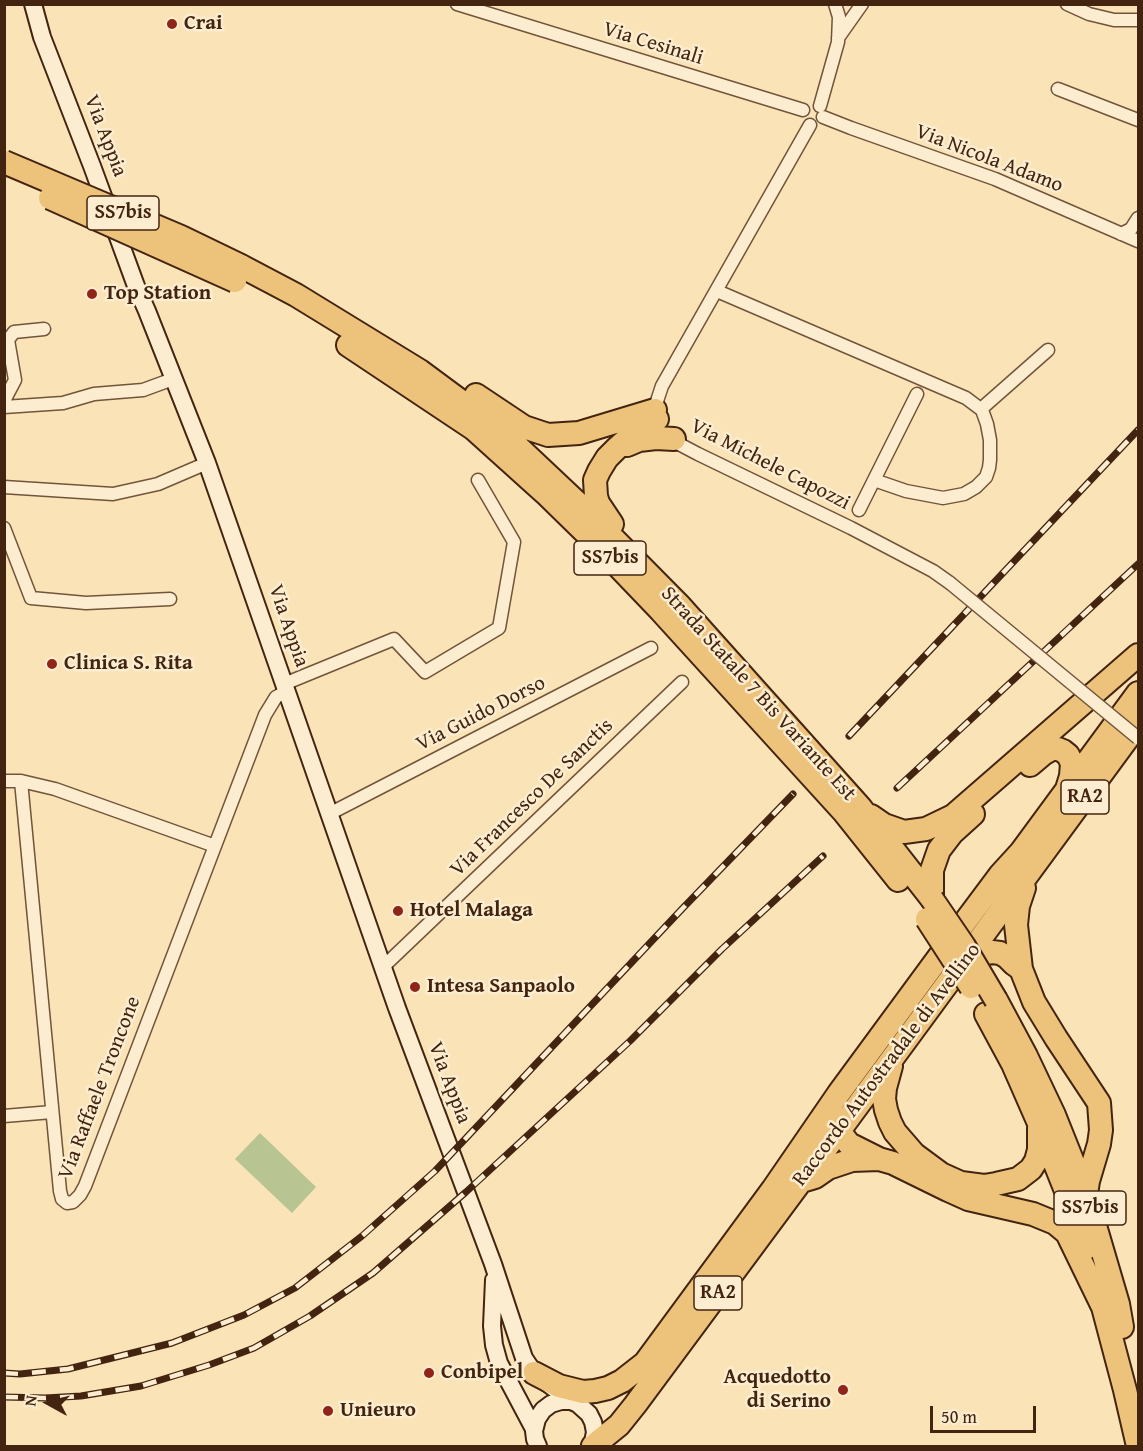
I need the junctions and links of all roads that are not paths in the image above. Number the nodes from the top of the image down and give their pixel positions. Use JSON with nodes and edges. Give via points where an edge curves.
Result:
{"nodes":[{"id":1,"x":33,"y":4,"type":"edge"},
{"id":2,"x":457,"y":4,"type":"edge"},
{"id":3,"x":835,"y":4,"type":"edge"},
{"id":4,"x":862,"y":4,"type":"edge"},
{"id":5,"x":1067,"y":4,"type":"edge"},
{"id":6,"x":1138,"y":20,"type":"edge"},
{"id":7,"x":838,"y":39,"type":"junction"},
{"id":8,"x":1058,"y":89,"type":"dead end"},
{"id":9,"x":803,"y":110,"type":"junction"},
{"id":10,"x":822,"y":112,"type":"junction"},
{"id":11,"x":1138,"y":120,"type":"edge"},
{"id":12,"x":810,"y":125,"type":"junction"},
{"id":13,"x":4,"y":162,"type":"edge"},
{"id":14,"x":4,"y":178,"type":"edge"},
{"id":15,"x":1138,"y":219,"type":"edge"},
{"id":16,"x":1121,"y":234,"type":"junction"},
{"id":17,"x":1138,"y":241,"type":"edge"},
{"id":18,"x":238,"y":273,"type":"junction"},
{"id":19,"x":717,"y":291,"type":"junction"},
{"id":20,"x":44,"y":329,"type":"dead end"},
{"id":21,"x":1048,"y":350,"type":"dead end"},
{"id":22,"x":420,"y":371,"type":"junction"},
{"id":23,"x":173,"y":379,"type":"junction"},
{"id":24,"x":10,"y":380,"type":"edge"},
{"id":25,"x":917,"y":394,"type":"dead end"},
{"id":26,"x":4,"y":401,"type":"edge"},
{"id":27,"x":4,"y":407,"type":"edge"},
{"id":28,"x":981,"y":409,"type":"junction"},
{"id":29,"x":656,"y":415,"type":"junction"},
{"id":30,"x":674,"y":440,"type":"junction"},
{"id":31,"x":617,"y":448,"type":"junction"},
{"id":32,"x":207,"y":463,"type":"junction"},
{"id":33,"x":478,"y":480,"type":"dead end"},
{"id":34,"x":874,"y":480,"type":"junction"},
{"id":35,"x":4,"y":487,"type":"edge"},
{"id":36,"x":859,"y":510,"type":"dead end"},
{"id":37,"x":4,"y":528,"type":"edge"},
{"id":38,"x":640,"y":565,"type":"junction"},
{"id":39,"x":170,"y":599,"type":"dead end"},
{"id":40,"x":651,"y":648,"type":"dead end"},
{"id":41,"x":1138,"y":655,"type":"edge"},
{"id":42,"x":682,"y":682,"type":"dead end"},
{"id":43,"x":286,"y":688,"type":"junction"},
{"id":44,"x":1138,"y":693,"type":"edge"},
{"id":45,"x":1138,"y":724,"type":"edge"},
{"id":46,"x":1138,"y":738,"type":"edge"},
{"id":47,"x":4,"y":781,"type":"edge"},
{"id":48,"x":21,"y":781,"type":"junction"},
{"id":49,"x":1065,"y":793,"type":"junction"},
{"id":50,"x":860,"y":807,"type":"junction"},
{"id":51,"x":330,"y":814,"type":"junction"},
{"id":52,"x":215,"y":846,"type":"junction"},
{"id":53,"x":1031,"y":870,"type":"junction"},
{"id":54,"x":927,"y":905,"type":"junction"},
{"id":55,"x":964,"y":962,"type":"junction"},
{"id":56,"x":382,"y":967,"type":"junction"},
{"id":57,"x":1021,"y":969,"type":"junction"},
{"id":58,"x":920,"y":983,"type":"junction"},
{"id":59,"x":990,"y":1005,"type":"junction"},
{"id":60,"x":895,"y":1054,"type":"junction"},
{"id":61,"x":1090,"y":1089,"type":"junction"},
{"id":62,"x":52,"y":1112,"type":"junction"},
{"id":63,"x":4,"y":1116,"type":"edge"},
{"id":64,"x":1038,"y":1121,"type":"junction"},
{"id":65,"x":1060,"y":1130,"type":"junction"},
{"id":66,"x":839,"y":1131,"type":"junction"},
{"id":67,"x":879,"y":1159,"type":"junction"},
{"id":68,"x":801,"y":1181,"type":"junction"},
{"id":69,"x":1086,"y":1195,"type":"junction"},
{"id":70,"x":493,"y":1264,"type":"junction"},
{"id":71,"x":1111,"y":1306,"type":"junction"},
{"id":72,"x":645,"y":1363,"type":"junction"},
{"id":73,"x":534,"y":1373,"type":"junction"},
{"id":74,"x":573,"y":1402,"type":"junction"},
{"id":75,"x":619,"y":1425,"type":"junction"},
{"id":76,"x":534,"y":1429,"type":"junction"},
{"id":77,"x":1138,"y":1429,"type":"edge"},
{"id":78,"x":538,"y":1446,"type":"edge"},
{"id":79,"x":592,"y":1446,"type":"edge"},
{"id":80,"x":608,"y":1446,"type":"edge"},
{"id":81,"x":1138,"y":1446,"type":"edge"}],
"edges":[{"from":1,"to":23,"type":"street","name":"Via Appia","via":[[42,37]]},
{"from":2,"to":9,"type":"street","name":"Via Cesinali"},
{"from":3,"to":7,"type":"street"},
{"from":4,"to":7,"type":"street"},
{"from":5,"to":6,"type":"street","via":[[1114,20]]},
{"from":7,"to":10,"type":"street"},
{"from":8,"to":11,"type":"street"},
{"from":9,"to":10,"type":"street","via":[[811,104]]},
{"from":9,"to":12,"type":"street","via":[[803,119]]},
{"from":10,"to":12,"type":"street","via":[[820,123]]},
{"from":10,"to":16,"type":"street","name":"Via Nicola Adamo","via":[[851,128],[995,179]]},
{"from":12,"to":19,"type":"street"},
{"from":13,"to":18,"type":"highway","name":"Strada Statale 7 Bis Variante Est","number":"SS7bis","bridge":true,"via":[[181,237]]},
{"from":14,"to":18,"type":"highway","name":"Strada Statale 7 Bis Variante Est","number":"SS7bis","bridge":true},
{"from":15,"to":16,"type":"street"},
{"from":16,"to":17,"type":"street","name":"Via Nicola Adamo"},
{"from":18,"to":22,"type":"highway","name":"Strada Statale 7 Bis Variante Est","number":"SS7bis","via":[[296,295]]},
{"from":18,"to":54,"type":"highway","name":"Strada Statale 7 Bis Variante Est","number":"SS7bis","via":[[474,429],[545,493],[653,603]]},
{"from":19,"to":28,"type":"street","via":[[966,398]]},
{"from":19,"to":29,"type":"street","via":[[662,386]]},
{"from":20,"to":24,"type":"street","via":[[14,332],[8,340]]},
{"from":21,"to":28,"type":"street"},
{"from":22,"to":29,"type":"highway","via":[[465,388],[524,427],[549,435],[579,433]]},
{"from":22,"to":38,"type":"highway","name":"Strada Statale 7 Bis Variante Est","number":"SS7bis","via":[[501,431]]},
{"from":23,"to":27,"type":"street","via":[[143,390],[94,394],[63,403]]},
{"from":23,"to":32,"type":"street","name":"Via Appia"},
{"from":24,"to":26,"type":"street"},
{"from":25,"to":34,"type":"street"},
{"from":28,"to":34,"type":"street","via":[[990,440],[990,460],[986,477],[976,487],[943,498],[906,492]]},
{"from":29,"to":30,"type":"street","name":"Via Michele Capozzi"},
{"from":29,"to":31,"type":"highway"},
{"from":30,"to":31,"type":"highway","via":[[639,440]]},
{"from":30,"to":46,"type":"street","name":"Via Michele Capozzi","bridge":true,"via":[[907,557],[950,583]]},
{"from":31,"to":38,"type":"highway","via":[[595,480],[596,496]]},
{"from":32,"to":35,"type":"street","via":[[158,484],[113,494]]},
{"from":32,"to":43,"type":"street","name":"Via Appia"},
{"from":33,"to":43,"type":"street","via":[[514,542],[499,628],[425,672],[394,639]]},
{"from":34,"to":36,"type":"street"},
{"from":37,"to":39,"type":"street","via":[[31,598],[86,603]]},
{"from":38,"to":50,"type":"highway","name":"Strada Statale 7 Bis Variante Est","number":"SS7bis"},
{"from":40,"to":51,"type":"street","name":"Via Guido Dorso"},
{"from":41,"to":50,"type":"highway","via":[[952,816],[926,829],[904,831],[884,825]]},
{"from":42,"to":56,"type":"street","name":"Via Francesco De Sanctis"},
{"from":43,"to":51,"type":"street","name":"Via Appia"},
{"from":43,"to":52,"type":"street","name":"Via Raffaele Troncone","via":[[265,715]]},
{"from":44,"to":49,"type":"highway","name":"Raccordo Autostradale di Avellino","number":"RA2"},
{"from":45,"to":53,"type":"highway","name":"Raccordo Autostradale di Avellino","number":"RA2"},
{"from":47,"to":48,"type":"street"},
{"from":48,"to":52,"type":"street","via":[[55,789]]},
{"from":48,"to":62,"type":"street","name":"Via Raffaele Troncone"},
{"from":49,"to":54,"type":"highway","via":[[1071,776],[1070,759],[1064,751],[1052,749],[952,833],[939,850],[932,870]]},
{"from":49,"to":58,"type":"highway","name":"Raccordo Autostradale di Avellino","number":"RA2"},
{"from":50,"to":54,"type":"highway","name":"Strada Statale 7 Bis Variante Est","number":"SS7bis"},
{"from":51,"to":56,"type":"street","name":"Via Appia"},
{"from":52,"to":62,"type":"street","name":"Via Raffaele Troncone","via":[[85,1186],[73,1202],[62,1199],[60,1191]]},
{"from":53,"to":55,"type":"highway","name":"Raccordo Autostradale di Avellino","number":"RA2"},
{"from":53,"to":57,"type":"highway","via":[[1018,906],[1016,925]]},
{"from":54,"to":59,"type":"highway","name":"Strada Statale 7 Bis Variante Est","number":"SS7bis","bridge":true,"via":[[954,960]]},
{"from":55,"to":57,"type":"highway","via":[[992,952],[1007,957]]},
{"from":55,"to":60,"type":"highway","name":"Raccordo Autostradale di Avellino","number":"RA2"},
{"from":56,"to":70,"type":"street","name":"Via Appia"},
{"from":57,"to":61,"type":"highway","via":[[1034,1002]]},
{"from":58,"to":66,"type":"highway","via":[[909,1009],[836,1111]]},
{"from":58,"to":72,"type":"highway","name":"Raccordo Autostradale di Avellino","number":"RA2"},
{"from":59,"to":64,"type":"highway","name":"Strada Statale 7 Bis Variante Est","number":"SS7bis"},
{"from":59,"to":65,"type":"highway","name":"Strada Statale 7 Bis Variante Est","number":"SS7bis","via":[[1026,1056]]},
{"from":60,"to":64,"type":"highway","via":[[885,1088],[890,1122],[914,1154],[941,1174],[978,1185],[1018,1179],[1036,1161]]},
{"from":60,"to":66,"type":"highway","name":"Raccordo Autostradale di Avellino","number":"RA2"},
{"from":61,"to":65,"type":"highway","via":[[1091,1126],[1072,1137]]},
{"from":61,"to":69,"type":"highway","via":[[1100,1103],[1101,1130]]},
{"from":62,"to":63,"type":"street"},
{"from":64,"to":71,"type":"highway","name":"Strada Statale 7 Bis Variante Est","number":"SS7bis"},
{"from":65,"to":69,"type":"highway","name":"Strada Statale 7 Bis Variante Est","number":"SS7bis"},
{"from":66,"to":67,"type":"highway","via":[[849,1144]]},
{"from":66,"to":68,"type":"highway","name":"Raccordo Autostradale di Avellino","number":"RA2"},
{"from":67,"to":68,"type":"highway","via":[[846,1162]]},
{"from":67,"to":71,"type":"highway","via":[[968,1198],[1055,1223],[1067,1233]]},
{"from":68,"to":75,"type":"highway","name":"Raccordo Autostradale di Avellino","number":"RA2"},
{"from":69,"to":71,"type":"highway","name":"Strada Statale 7 Bis Variante Est","number":"SS7bis"},
{"from":70,"to":73,"type":"street","name":"Via Appia","via":[[524,1358]]},
{"from":70,"to":76,"type":"street","name":"Via Appia","via":[[494,1345]]},
{"from":71,"to":77,"type":"highway","number":"SS7bis","via":[[1134,1390]]},
{"from":71,"to":81,"type":"highway","number":"SS7bis"},
{"from":72,"to":73,"type":"highway","via":[[608,1388],[584,1392],[559,1386]]},
{"from":72,"to":74,"type":"highway","name":"Raccordo Autostradale di Avellino","via":[[636,1380],[622,1392]]},
{"from":73,"to":74,"type":"street","name":"Via Appia"},
{"from":74,"to":76,"type":"street","via":[[551,1404],[543,1410]]},
{"from":74,"to":79,"type":"street","name":"Via Appia","via":[[584,1408],[593,1422]]},
{"from":75,"to":79,"type":"highway"},
{"from":75,"to":80,"type":"highway"},
{"from":76,"to":78,"type":"street","name":"Via Appia"}]}
